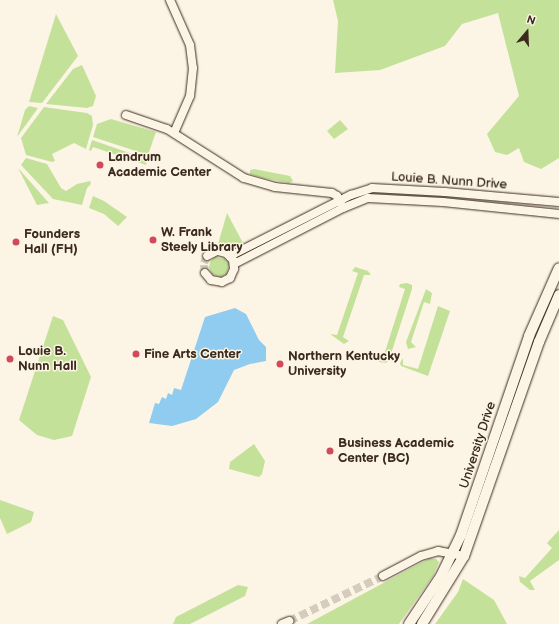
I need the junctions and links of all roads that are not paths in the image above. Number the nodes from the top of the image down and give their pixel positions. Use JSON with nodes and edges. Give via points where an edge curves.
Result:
{"nodes":[{"id":1,"x":170,"y":0,"type":"edge"},
{"id":2,"x":126,"y":115,"type":"dead end"},
{"id":3,"x":174,"y":133,"type":"junction"},
{"id":4,"x":559,"y":202,"type":"edge"},
{"id":5,"x":342,"y":205,"type":"junction"},
{"id":6,"x":559,"y":214,"type":"edge"},
{"id":7,"x":207,"y":256,"type":"dead end"},
{"id":8,"x":230,"y":256,"type":"junction"},
{"id":9,"x":234,"y":264,"type":"junction"},
{"id":10,"x":559,"y":268,"type":"edge"},
{"id":11,"x":205,"y":273,"type":"dead end"},
{"id":12,"x":559,"y":296,"type":"edge"},
{"id":13,"x":453,"y":553,"type":"junction"},
{"id":14,"x":464,"y":556,"type":"junction"},
{"id":15,"x":383,"y":576,"type":"tunnel mouth"},
{"id":16,"x":409,"y":624,"type":"edge"},
{"id":17,"x":422,"y":624,"type":"edge"}],
"edges":[{"from":1,"to":3,"type":"street","via":[[190,45],[193,68],[190,96]]},
{"from":2,"to":3,"type":"street"},
{"from":3,"to":5,"type":"street","via":[[244,178],[275,187],[332,193]]},
{"from":4,"to":5,"type":"street","name":"Louie B. Nunn Drive","via":[[372,188]]},
{"from":5,"to":6,"type":"street","name":"Louie B. Nunn Drive","via":[[368,198],[386,197]]},
{"from":5,"to":8,"type":"street","name":"Louie B. Nunn Drive"},
{"from":5,"to":9,"type":"street","name":"Louie B. Nunn Drive"},
{"from":7,"to":8,"type":"street","via":[[217,251]]},
{"from":8,"to":9,"type":"street"},
{"from":9,"to":11,"type":"street","via":[[233,274],[222,282],[211,280]]},
{"from":10,"to":13,"type":"street","name":"University Drive","via":[[529,336]]},
{"from":12,"to":14,"type":"street","name":"University Drive","via":[[539,342]]},
{"from":13,"to":14,"type":"street"},
{"from":13,"to":15,"type":"street","via":[[438,551],[421,556]]},
{"from":13,"to":16,"type":"street","name":"University Drive","via":[[442,576]]},
{"from":14,"to":17,"type":"street","name":"University Drive"}]}
